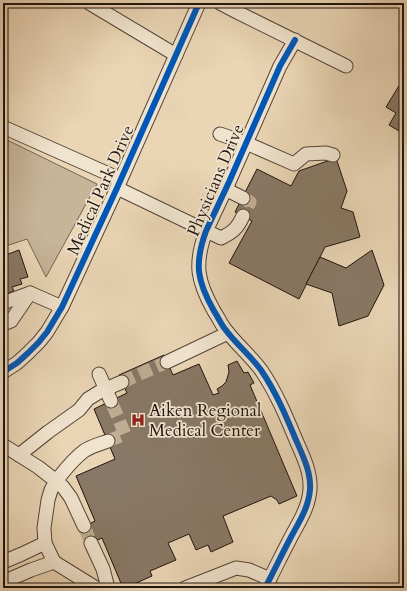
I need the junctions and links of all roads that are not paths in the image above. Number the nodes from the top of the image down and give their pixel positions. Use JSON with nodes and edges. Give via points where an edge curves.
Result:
{"nodes":[{"id":1,"x":89,"y":3,"type":"edge"},
{"id":2,"x":199,"y":3,"type":"edge"},
{"id":3,"x":220,"y":3,"type":"edge"},
{"id":4,"x":295,"y":40,"type":"junction"},
{"id":5,"x":176,"y":55,"type":"junction"},
{"id":6,"x":346,"y":66,"type":"dead end"},
{"id":7,"x":3,"y":127,"type":"edge"},
{"id":8,"x":220,"y":134,"type":"dead end"},
{"id":9,"x":246,"y":143,"type":"junction"},
{"id":10,"x":333,"y":155,"type":"dead end"},
{"id":11,"x":119,"y":184,"type":"junction"},
{"id":12,"x":225,"y":189,"type":"junction"},
{"id":13,"x":243,"y":198,"type":"dead end"},
{"id":14,"x":243,"y":216,"type":"tunnel mouth"},
{"id":15,"x":206,"y":231,"type":"junction"},
{"id":16,"x":30,"y":293,"type":"junction"},
{"id":17,"x":3,"y":303,"type":"edge"},
{"id":18,"x":62,"y":307,"type":"junction"},
{"id":19,"x":3,"y":324,"type":"edge"},
{"id":20,"x":228,"y":333,"type":"junction"},
{"id":21,"x":167,"y":362,"type":"tunnel mouth"},
{"id":22,"x":3,"y":372,"type":"edge"},
{"id":23,"x":99,"y":374,"type":"dead end"},
{"id":24,"x":122,"y":382,"type":"tunnel mouth"},
{"id":25,"x":106,"y":388,"type":"junction"},
{"id":26,"x":111,"y":401,"type":"tunnel mouth"},
{"id":27,"x":108,"y":441,"type":"tunnel mouth"},
{"id":28,"x":3,"y":445,"type":"edge"},
{"id":29,"x":19,"y":455,"type":"junction"},
{"id":30,"x":56,"y":481,"type":"junction"},
{"id":31,"x":84,"y":526,"type":"tunnel mouth"},
{"id":32,"x":44,"y":543,"type":"junction"},
{"id":33,"x":91,"y":544,"type":"tunnel mouth"},
{"id":34,"x":3,"y":562,"type":"edge"},
{"id":35,"x":54,"y":562,"type":"junction"},
{"id":36,"x":3,"y":582,"type":"edge"},
{"id":37,"x":268,"y":583,"type":"edge"},
{"id":38,"x":199,"y":586,"type":"edge"},
{"id":39,"x":96,"y":588,"type":"edge"},
{"id":40,"x":108,"y":588,"type":"edge"},
{"id":41,"x":185,"y":588,"type":"edge"}],
"edges":[{"from":1,"to":5,"type":"street"},
{"from":2,"to":5,"type":"street","name":"Medical Park Drive"},
{"from":3,"to":4,"type":"street"},
{"from":4,"to":6,"type":"street"},
{"from":4,"to":9,"type":"street","name":"Physicians Drive","via":[[280,66]]},
{"from":5,"to":11,"type":"street","name":"Medical Park Drive"},
{"from":7,"to":11,"type":"street"},
{"from":8,"to":9,"type":"street"},
{"from":9,"to":10,"type":"street","via":[[294,164],[306,154]]},
{"from":9,"to":12,"type":"street","name":"Physicians Drive"},
{"from":11,"to":15,"type":"street"},
{"from":11,"to":18,"type":"street","name":"Medical Park Drive"},
{"from":12,"to":13,"type":"street"},
{"from":12,"to":15,"type":"street","name":"Physicians Drive"},
{"from":14,"to":15,"type":"street","via":[[233,232],[221,238]]},
{"from":15,"to":20,"type":"street","name":"Physicians Drive","via":[[198,263],[200,281]]},
{"from":16,"to":17,"type":"street"},
{"from":16,"to":18,"type":"street"},
{"from":16,"to":19,"type":"street","via":[[11,321]]},
{"from":18,"to":22,"type":"street","name":"Medical Park Drive","via":[[39,342],[17,363]]},
{"from":20,"to":21,"type":"street"},
{"from":20,"to":37,"type":"street","name":"Physicians Drive","via":[[269,383],[302,454],[310,480],[307,506]]},
{"from":23,"to":25,"type":"street"},
{"from":24,"to":25,"type":"street"},
{"from":25,"to":26,"type":"street"},
{"from":25,"to":29,"type":"street","via":[[88,399],[79,410]]},
{"from":27,"to":30,"type":"street","via":[[84,451]]},
{"from":28,"to":29,"type":"street"},
{"from":29,"to":30,"type":"street"},
{"from":30,"to":31,"type":"street","via":[[71,498]]},
{"from":30,"to":32,"type":"street","via":[[48,500]]},
{"from":32,"to":34,"type":"street"},
{"from":32,"to":35,"type":"street"},
{"from":33,"to":40,"type":"street","via":[[103,569]]},
{"from":35,"to":36,"type":"street"},
{"from":35,"to":39,"type":"street"},
{"from":37,"to":38,"type":"street","via":[[250,570],[236,568]]},
{"from":38,"to":41,"type":"street"}]}
